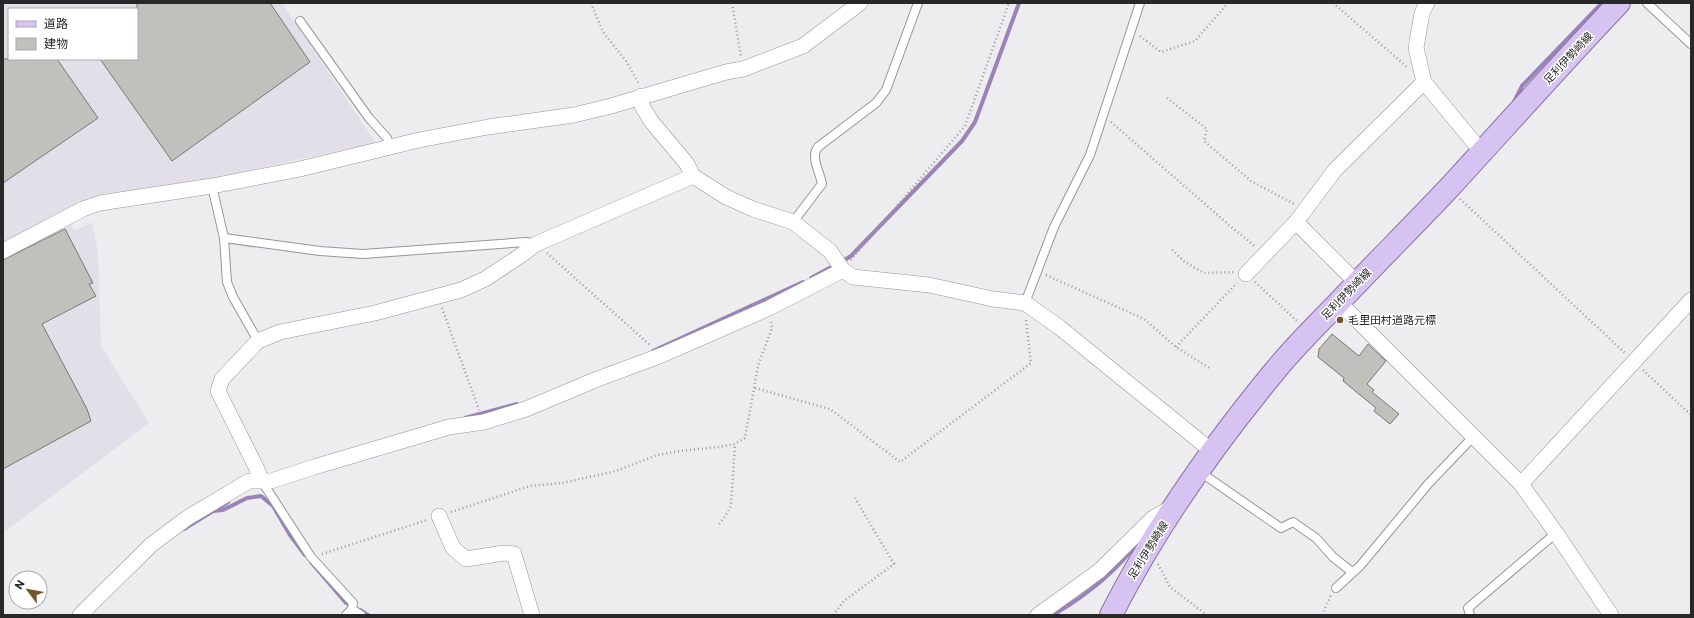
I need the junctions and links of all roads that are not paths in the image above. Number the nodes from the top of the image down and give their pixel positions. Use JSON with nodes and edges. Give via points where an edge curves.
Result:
{"nodes":[{"id":1,"x":860,"y":3,"type":"edge"},
{"id":2,"x":918,"y":3,"type":"edge"},
{"id":3,"x":1140,"y":3,"type":"edge"},
{"id":4,"x":1427,"y":3,"type":"edge"},
{"id":5,"x":1619,"y":3,"type":"edge"},
{"id":6,"x":1647,"y":3,"type":"edge"},
{"id":7,"x":300,"y":21,"type":"dead end"},
{"id":8,"x":1691,"y":44,"type":"edge"},
{"id":9,"x":1424,"y":82,"type":"junction"},
{"id":10,"x":641,"y":96,"type":"junction"},
{"id":11,"x":391,"y":147,"type":"junction"},
{"id":12,"x":1482,"y":151,"type":"junction"},
{"id":13,"x":693,"y":176,"type":"junction"},
{"id":14,"x":212,"y":186,"type":"junction"},
{"id":15,"x":1300,"y":216,"type":"junction"},
{"id":16,"x":793,"y":222,"type":"junction"},
{"id":17,"x":224,"y":238,"type":"junction"},
{"id":18,"x":536,"y":244,"type":"junction"},
{"id":19,"x":3,"y":251,"type":"edge"},
{"id":20,"x":843,"y":270,"type":"junction"},
{"id":21,"x":1246,"y":274,"type":"road end"},
{"id":22,"x":1357,"y":283,"type":"junction"},
{"id":23,"x":1691,"y":300,"type":"edge"},
{"id":24,"x":1339,"y":302,"type":"junction"},
{"id":25,"x":1024,"y":303,"type":"junction"},
{"id":26,"x":258,"y":341,"type":"junction"},
{"id":27,"x":1473,"y":436,"type":"junction"},
{"id":28,"x":1213,"y":452,"type":"junction"},
{"id":29,"x":1200,"y":471,"type":"junction"},
{"id":30,"x":261,"y":480,"type":"junction"},
{"id":31,"x":1521,"y":484,"type":"junction"},
{"id":32,"x":1176,"y":505,"type":"junction"},
{"id":33,"x":439,"y":516,"type":"road end"},
{"id":34,"x":1556,"y":533,"type":"junction"},
{"id":35,"x":1352,"y":572,"type":"junction"},
{"id":36,"x":1336,"y":588,"type":"road end"},
{"id":37,"x":353,"y":606,"type":"junction"},
{"id":38,"x":80,"y":615,"type":"edge"},
{"id":39,"x":346,"y":615,"type":"edge"},
{"id":40,"x":360,"y":615,"type":"edge"},
{"id":41,"x":532,"y":615,"type":"edge"},
{"id":42,"x":1038,"y":615,"type":"edge"},
{"id":43,"x":1111,"y":615,"type":"edge"},
{"id":44,"x":1470,"y":615,"type":"edge"},
{"id":45,"x":1611,"y":615,"type":"edge"}],
"edges":[{"from":1,"to":10,"type":"street","via":[[803,46],[743,69]]},
{"from":2,"to":16,"type":"lane","via":[[886,90],[876,103],[815,151],[822,184]]},
{"from":3,"to":25,"type":"lane","via":[[1090,155],[1054,226]]},
{"from":4,"to":9,"type":"street","via":[[1422,13],[1416,48]]},
{"from":5,"to":12,"type":"main road","name":"足利伊勢崎線"},
{"from":6,"to":8,"type":"lane"},
{"from":7,"to":11,"type":"lane","via":[[369,118],[387,138]]},
{"from":9,"to":12,"type":"street"},
{"from":9,"to":15,"type":"street","via":[[1336,170]]},
{"from":10,"to":11,"type":"street","via":[[574,115],[488,127]]},
{"from":10,"to":13,"type":"street","via":[[642,106],[651,121]]},
{"from":11,"to":14,"type":"street","via":[[300,169]]},
{"from":12,"to":22,"type":"main road","name":"足利伊勢崎線"},
{"from":13,"to":16,"type":"street","via":[[726,197]]},
{"from":13,"to":18,"type":"street"},
{"from":14,"to":17,"type":"lane"},
{"from":14,"to":19,"type":"street","via":[[100,203]]},
{"from":15,"to":21,"type":"street"},
{"from":15,"to":22,"type":"street"},
{"from":16,"to":20,"type":"street","via":[[830,251]]},
{"from":17,"to":18,"type":"lane","via":[[363,254],[526,242]]},
{"from":17,"to":26,"type":"lane","via":[[227,282]]},
{"from":18,"to":26,"type":"street","via":[[485,279],[461,290],[375,313],[280,332]]},
{"from":20,"to":25,"type":"street","via":[[853,277],[929,285]]},
{"from":20,"to":30,"type":"street","via":[[769,308],[662,356],[526,409],[484,422],[449,427],[271,481]]},
{"from":22,"to":24,"type":"main road","name":"足利伊勢崎線"},
{"from":23,"to":31,"type":"street"},
{"from":24,"to":27,"type":"street"},
{"from":24,"to":28,"type":"main road","name":"足利伊勢崎線","via":[[1274,371]]},
{"from":25,"to":28,"type":"street","via":[[1059,327]]},
{"from":26,"to":30,"type":"street","via":[[222,379],[218,391]]},
{"from":27,"to":31,"type":"street"},
{"from":27,"to":35,"type":"lane"},
{"from":28,"to":29,"type":"main road","name":"足利伊勢崎線"},
{"from":29,"to":32,"type":"main road","name":"足利伊勢崎線"},
{"from":29,"to":35,"type":"lane","via":[[1281,528],[1293,522],[1316,538],[1333,557]]},
{"from":30,"to":37,"type":"lane","via":[[311,557]]},
{"from":30,"to":38,"type":"street","via":[[249,481],[187,518],[157,540]]},
{"from":31,"to":34,"type":"street"},
{"from":32,"to":42,"type":"street","via":[[1153,518],[1099,571]]},
{"from":32,"to":43,"type":"main road","name":"足利伊勢崎線","via":[[1130,577]]},
{"from":33,"to":41,"type":"street","via":[[453,548],[466,559],[504,553],[514,554]]},
{"from":34,"to":44,"type":"lane","via":[[1468,608]]},
{"from":34,"to":45,"type":"street"},
{"from":35,"to":36,"type":"lane"},
{"from":37,"to":39,"type":"lane"},
{"from":37,"to":40,"type":"lane"}]}
